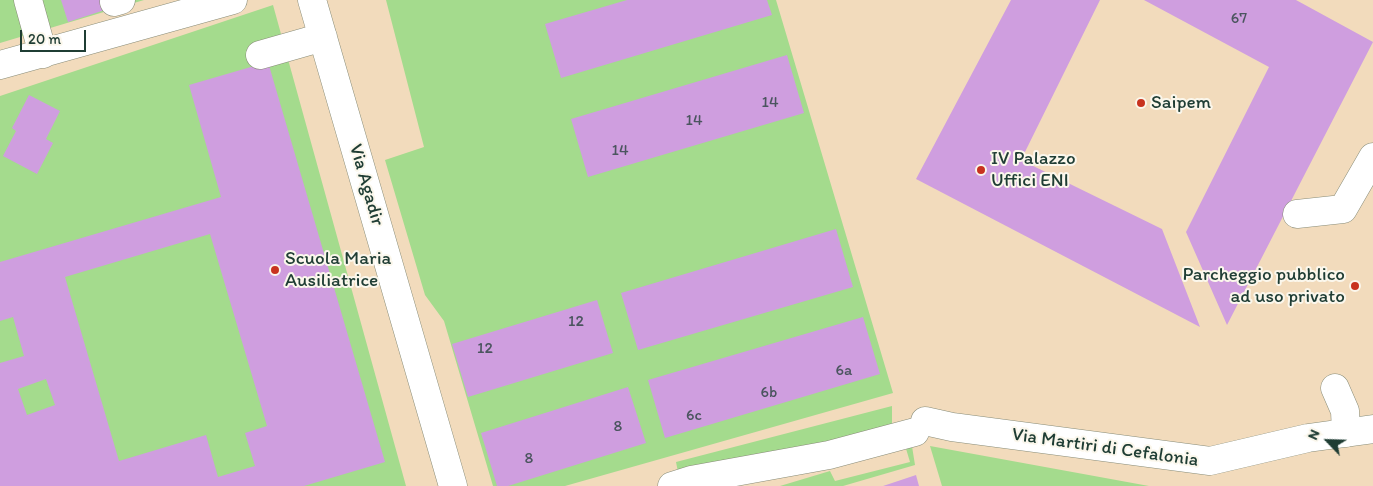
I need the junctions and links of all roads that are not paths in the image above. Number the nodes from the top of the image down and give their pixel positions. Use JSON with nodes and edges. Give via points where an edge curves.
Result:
{"nodes":[{"id":1,"x":28,"y":0,"type":"edge"},
{"id":2,"x":233,"y":0,"type":"edge"},
{"id":3,"x":312,"y":0,"type":"edge"},
{"id":4,"x":323,"y":37,"type":"junction"},
{"id":5,"x":43,"y":54,"type":"junction"},
{"id":6,"x":260,"y":55,"type":"dead end"},
{"id":7,"x":0,"y":65,"type":"edge"},
{"id":8,"x":1373,"y":158,"type":"edge"},
{"id":9,"x":1297,"y":214,"type":"dead end"},
{"id":10,"x":1335,"y":388,"type":"dead end"},
{"id":11,"x":1373,"y":429,"type":"edge"},
{"id":12,"x":1346,"y":433,"type":"junction"},
{"id":13,"x":829,"y":455,"type":"junction"},
{"id":14,"x":453,"y":486,"type":"edge"},
{"id":15,"x":672,"y":486,"type":"edge"},
{"id":16,"x":750,"y":486,"type":"edge"}],
"edges":[{"from":1,"to":5,"type":"street"},
{"from":2,"to":5,"type":"street"},
{"from":3,"to":4,"type":"street","name":"Via Agadir"},
{"from":4,"to":6,"type":"street"},
{"from":4,"to":14,"type":"street","name":"Via Agadir"},
{"from":5,"to":7,"type":"street"},
{"from":8,"to":9,"type":"street","via":[[1343,209]]},
{"from":10,"to":12,"type":"street","via":[[1345,411]]},
{"from":11,"to":12,"type":"street","name":"Via Martiri di Cefalonia"},
{"from":12,"to":13,"type":"street","name":"Via Martiri di Cefalonia","via":[[1308,438],[1210,462],[952,427],[920,427]]},
{"from":13,"to":15,"type":"street"},
{"from":13,"to":16,"type":"street","via":[[823,463]]}]}
